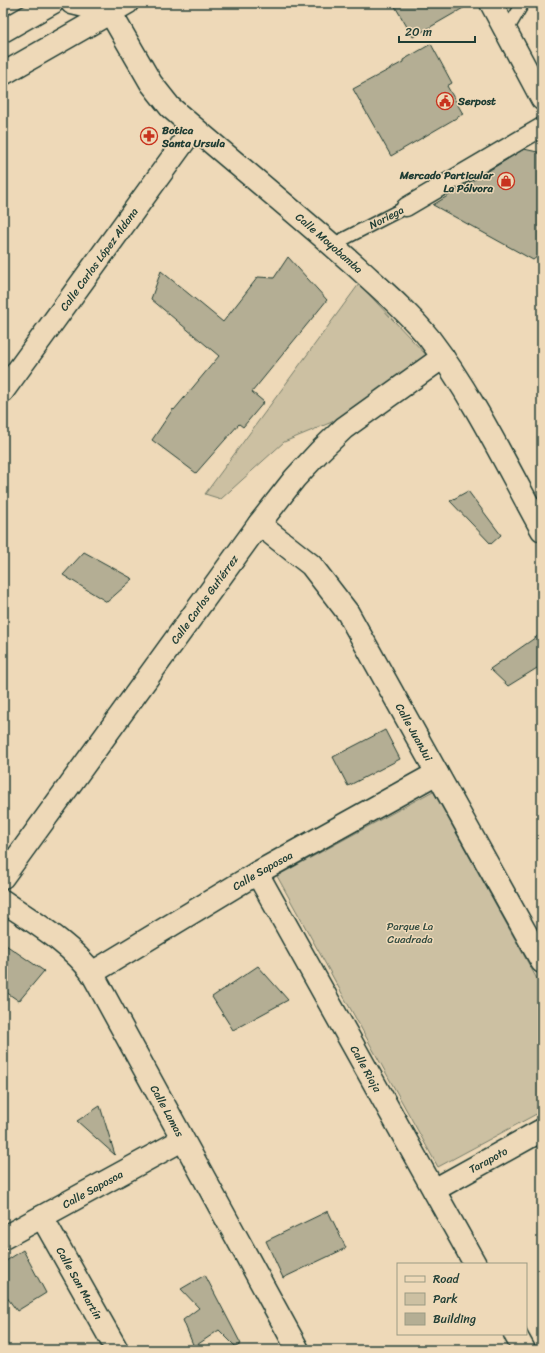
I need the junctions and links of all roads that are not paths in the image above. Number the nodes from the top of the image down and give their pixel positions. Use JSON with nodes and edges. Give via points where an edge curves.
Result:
{"nodes":[{"id":1,"x":52,"y":3,"type":"edge"},
{"id":2,"x":72,"y":3,"type":"edge"},
{"id":3,"x":491,"y":3,"type":"edge"},
{"id":4,"x":523,"y":3,"type":"edge"},
{"id":5,"x":119,"y":8,"type":"edge"},
{"id":6,"x":3,"y":31,"type":"edge"},
{"id":7,"x":506,"y":32,"type":"junction"},
{"id":8,"x":3,"y":74,"type":"edge"},
{"id":9,"x":542,"y":99,"type":"edge"},
{"id":10,"x":542,"y":126,"type":"edge"},
{"id":11,"x":194,"y":128,"type":"junction"},
{"id":12,"x":406,"y":207,"type":"joint"},
{"id":13,"x":332,"y":245,"type":"junction"},
{"id":14,"x":442,"y":357,"type":"junction"},
{"id":15,"x":3,"y":391,"type":"edge"},
{"id":16,"x":259,"y":524,"type":"junction"},
{"id":17,"x":542,"y":530,"type":"edge"},
{"id":18,"x":437,"y":773,"type":"junction"},
{"id":19,"x":257,"y":873,"type":"junction"},
{"id":20,"x":3,"y":877,"type":"edge"},
{"id":21,"x":3,"y":901,"type":"edge"},
{"id":22,"x":542,"y":962,"type":"edge"},
{"id":23,"x":92,"y":973,"type":"junction"},
{"id":24,"x":542,"y":1130,"type":"edge"},
{"id":25,"x":182,"y":1140,"type":"junction"},
{"id":26,"x":434,"y":1190,"type":"junction"},
{"id":27,"x":42,"y":1217,"type":"junction"},
{"id":28,"x":3,"y":1238,"type":"edge"},
{"id":29,"x":474,"y":1263,"type":"edge"},
{"id":30,"x":516,"y":1335,"type":"edge"},
{"id":31,"x":117,"y":1350,"type":"edge"},
{"id":32,"x":298,"y":1350,"type":"edge"},
{"id":33,"x":524,"y":1350,"type":"edge"}],
"edges":[{"from":1,"to":6,"type":"street"},
{"from":2,"to":5,"type":"street"},
{"from":3,"to":7,"type":"street"},
{"from":4,"to":7,"type":"lane"},
{"from":5,"to":8,"type":"street"},
{"from":5,"to":11,"type":"street","name":"Calle Moyobamba","via":[[159,95]]},
{"from":7,"to":9,"type":"street"},
{"from":10,"to":12,"type":"street","name":"Noriega"},
{"from":11,"to":13,"type":"street","name":"Calle Moyobamba"},
{"from":11,"to":15,"type":"street","name":"Calle Carlos López Aldana"},
{"from":12,"to":13,"type":"lane","name":"Noriega"},
{"from":13,"to":14,"type":"street","name":"Calle Moyobamba","via":[[406,314],[428,337]]},
{"from":14,"to":16,"type":"street","name":"Calle Carlos Gutiérrez","via":[[344,428],[295,478]]},
{"from":14,"to":17,"type":"street","name":"Calle Moyobamba","via":[[472,402]]},
{"from":16,"to":18,"type":"street","name":"Calle JuanJui","via":[[311,566],[348,613]]},
{"from":16,"to":20,"type":"street","name":"Calle Carlos Gutiérrez"},
{"from":18,"to":19,"type":"street","name":"Calle Saposoa"},
{"from":18,"to":22,"type":"street","name":"Calle JuanJui"},
{"from":19,"to":23,"type":"street","name":"Calle Saposoa"},
{"from":19,"to":26,"type":"street","name":"Calle Rioja"},
{"from":21,"to":23,"type":"street","name":"Calle Lamas","via":[[71,950]]},
{"from":23,"to":25,"type":"street","name":"Calle Lamas"},
{"from":24,"to":26,"type":"street","name":"Tarapoto"},
{"from":25,"to":27,"type":"street","name":"Calle Saposoa"},
{"from":25,"to":32,"type":"street","name":"Calle Lamas"},
{"from":26,"to":29,"type":"street","name":"Calle Rioja"},
{"from":27,"to":28,"type":"street","name":"Calle Saposoa"},
{"from":27,"to":31,"type":"street","name":"Calle San Martín"},
{"from":30,"to":33,"type":"street"}]}
